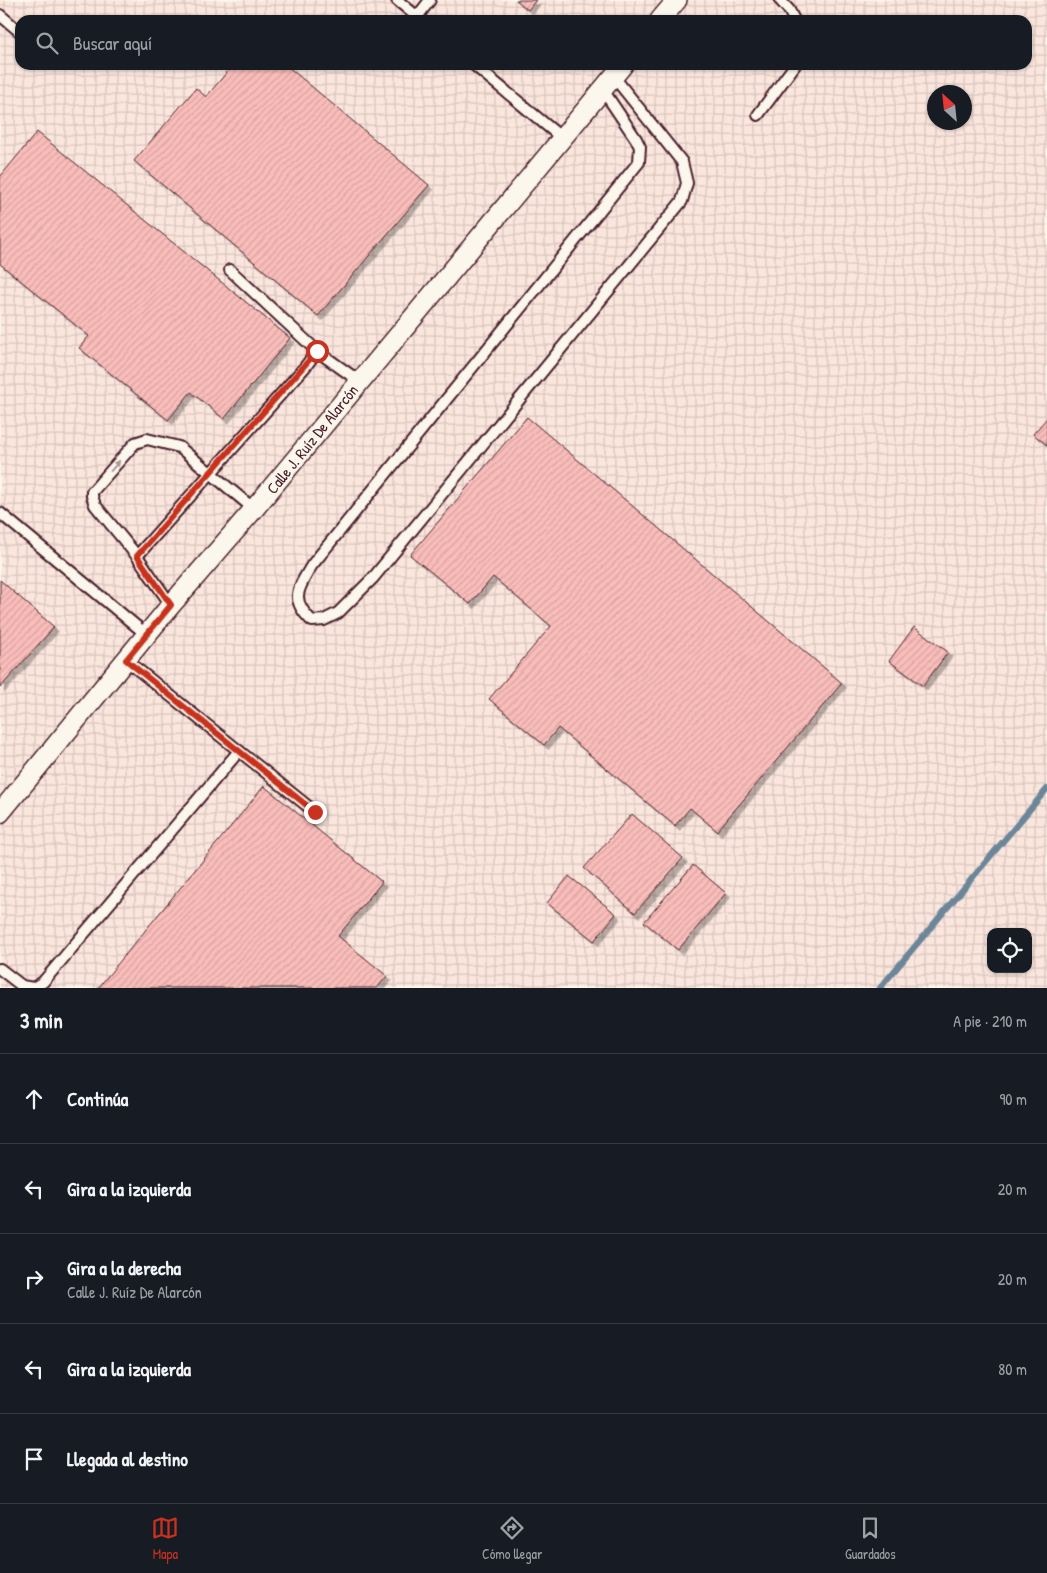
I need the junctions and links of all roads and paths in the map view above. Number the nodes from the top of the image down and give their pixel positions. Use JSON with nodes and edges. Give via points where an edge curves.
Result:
{"nodes":[{"id":1,"x":397,"y":0,"type":"edge"},
{"id":2,"x":430,"y":0,"type":"edge"},
{"id":3,"x":677,"y":0,"type":"edge"},
{"id":4,"x":780,"y":0,"type":"edge"},
{"id":5,"x":0,"y":15,"type":"edge"},
{"id":6,"x":414,"y":15,"type":"edge"},
{"id":7,"x":421,"y":15,"type":"edge"},
{"id":8,"x":664,"y":15,"type":"edge"},
{"id":9,"x":792,"y":15,"type":"edge"},
{"id":10,"x":15,"y":28,"type":"edge"},
{"id":11,"x":480,"y":70,"type":"edge"},
{"id":12,"x":791,"y":70,"type":"edge"},
{"id":13,"x":613,"y":77,"type":"edge"},
{"id":14,"x":758,"y":115,"type":"dead end"},
{"id":15,"x":563,"y":138,"type":"junction"},
{"id":16,"x":230,"y":270,"type":"dead end"},
{"id":17,"x":317,"y":351,"type":"junction"},
{"id":18,"x":359,"y":381,"type":"junction"},
{"id":19,"x":211,"y":472,"type":"junction"},
{"id":20,"x":254,"y":509,"type":"junction"},
{"id":21,"x":0,"y":513,"type":"edge"},
{"id":22,"x":137,"y":556,"type":"junction"},
{"id":23,"x":171,"y":605,"type":"junction"},
{"id":24,"x":147,"y":635,"type":"junction"},
{"id":25,"x":126,"y":660,"type":"junction"},
{"id":26,"x":238,"y":751,"type":"junction"},
{"id":27,"x":315,"y":812,"type":"dead end"},
{"id":28,"x":0,"y":813,"type":"edge"},
{"id":29,"x":0,"y":969,"type":"edge"}],
"edges":[{"from":1,"to":6,"type":"lane"},
{"from":2,"to":7,"type":"lane"},
{"from":3,"to":8,"type":"street"},
{"from":4,"to":9,"type":"lane"},
{"from":5,"to":10,"type":"lane"},
{"from":11,"to":15,"type":"lane"},
{"from":12,"to":14,"type":"lane"},
{"from":13,"to":13,"type":"lane","via":[[640,147],[640,162],[312,566],[300,586],[297,600],[301,611],[312,621],[324,620],[338,613],[373,578],[682,202],[687,183],[682,162]]},
{"from":13,"to":15,"type":"street","name":"Calle J. Ruíz De Alarcón"},
{"from":15,"to":18,"type":"street","name":"Calle J. Ruíz De Alarcón"},
{"from":16,"to":17,"type":"lane"},
{"from":17,"to":18,"type":"lane"},
{"from":17,"to":19,"type":"lane"},
{"from":18,"to":20,"type":"street","name":"Calle J. Ruíz De Alarcón"},
{"from":19,"to":20,"type":"lane"},
{"from":19,"to":22,"type":"lane"},
{"from":22,"to":19,"type":"lane","one_way":true,"via":[[96,505],[92,492],[98,485],[139,440],[147,439],[179,447]]},
{"from":20,"to":23,"type":"street","name":"Calle J. Ruíz De Alarcón"},
{"from":21,"to":24,"type":"lane"},
{"from":22,"to":23,"type":"lane"},
{"from":23,"to":24,"type":"street","name":"Calle J. Ruíz De Alarcón"},
{"from":24,"to":25,"type":"street","name":"Calle J. Ruíz De Alarcón"},
{"from":25,"to":26,"type":"lane"},
{"from":25,"to":28,"type":"street","name":"Calle J. Ruíz De Alarcón"},
{"from":26,"to":27,"type":"lane"},
{"from":26,"to":29,"type":"lane","via":[[43,982],[33,988],[22,986]]}]}
